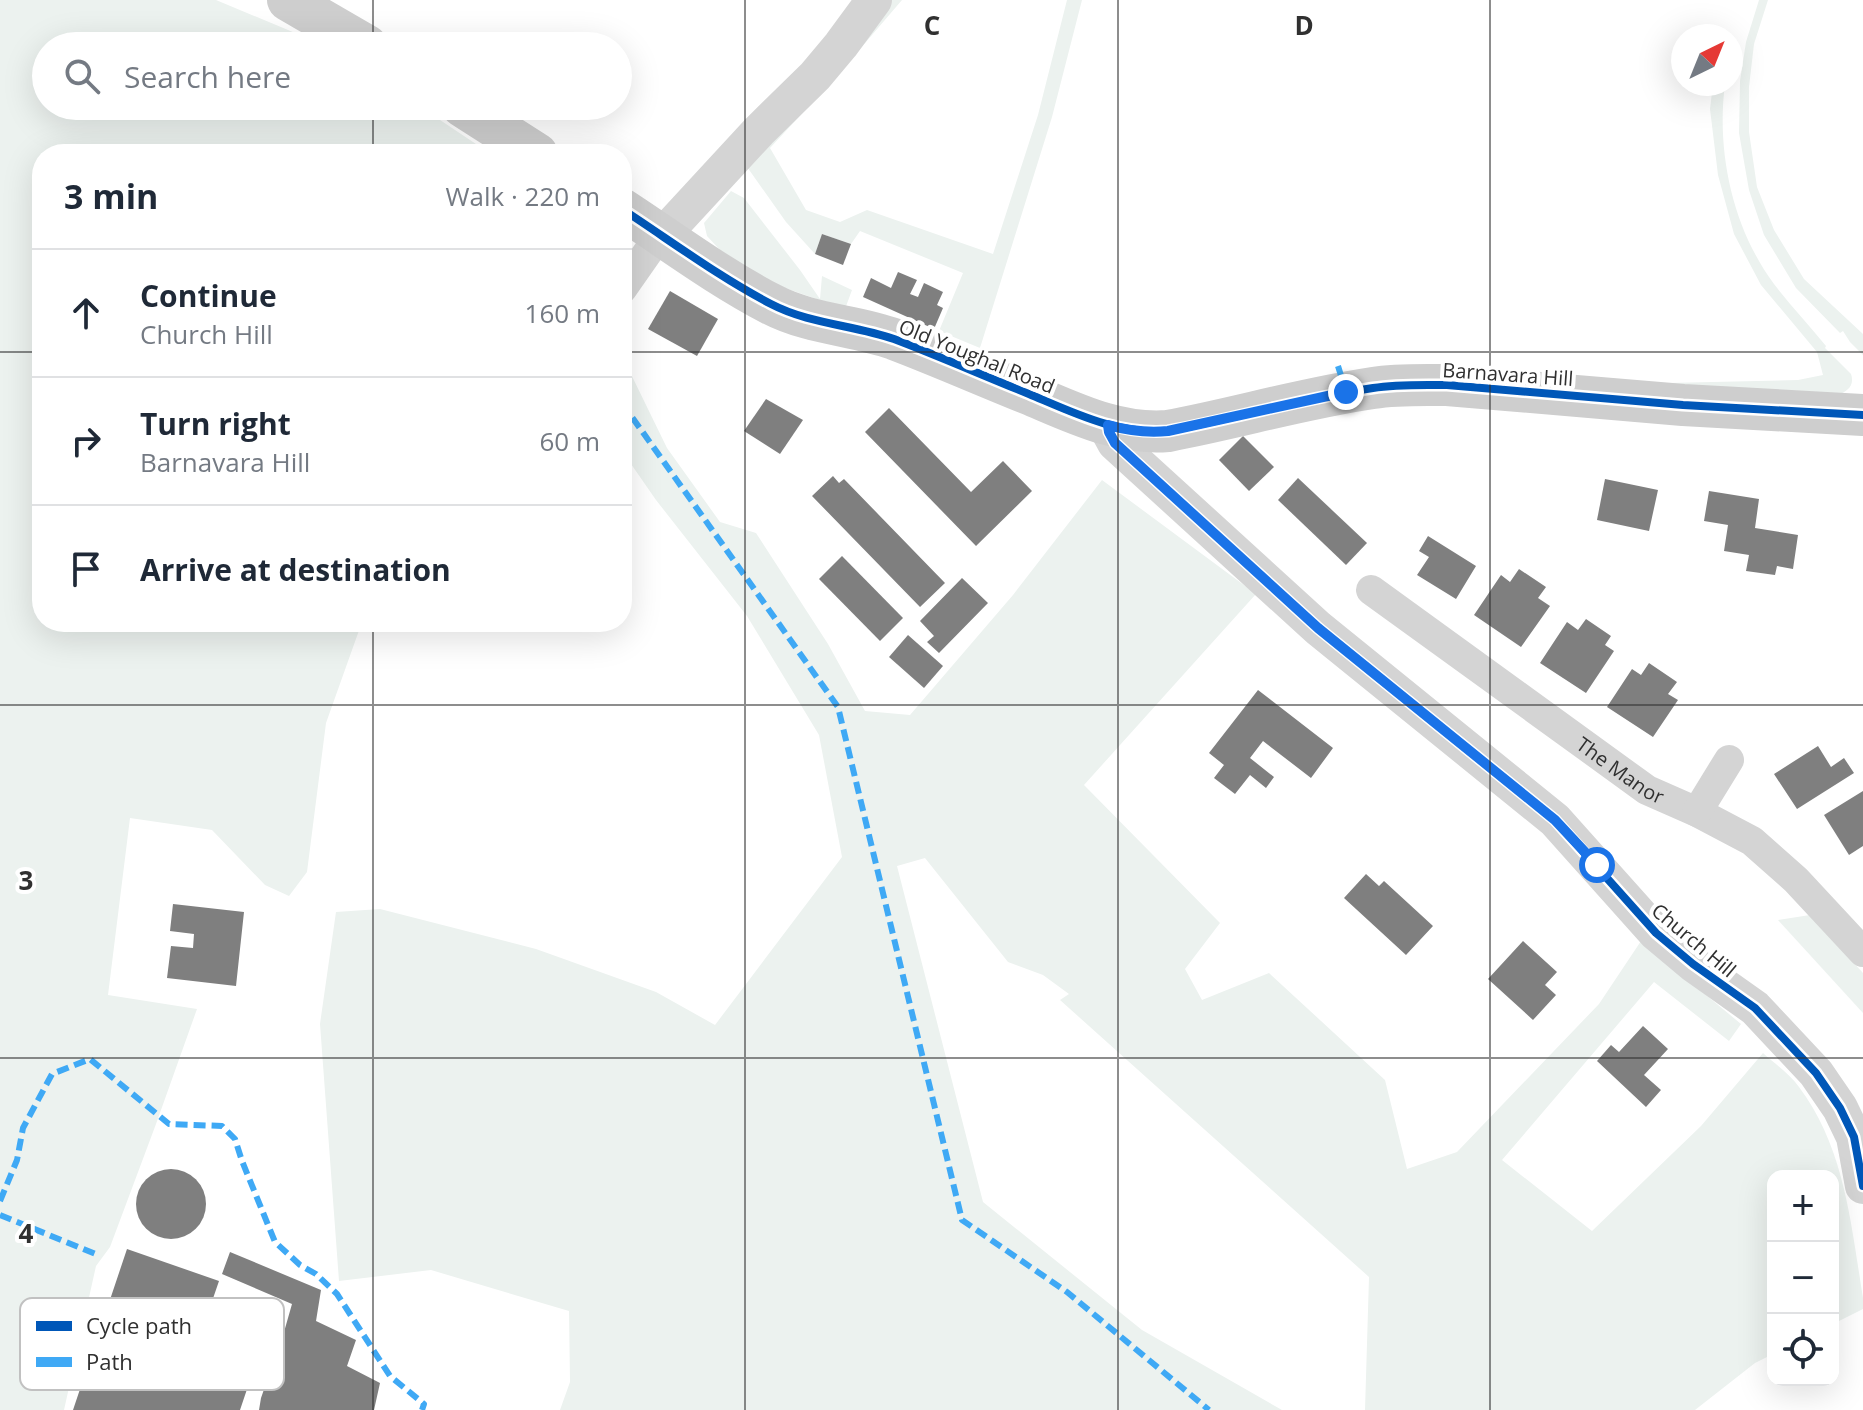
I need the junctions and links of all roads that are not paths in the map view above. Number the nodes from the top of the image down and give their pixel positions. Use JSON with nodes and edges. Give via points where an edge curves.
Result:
{"nodes":[{"id":1,"x":288,"y":0,"type":"edge"},
{"id":2,"x":874,"y":0,"type":"edge"},
{"id":3,"x":343,"y":32,"type":"edge"},
{"id":4,"x":484,"y":120,"type":"edge"},
{"id":5,"x":521,"y":144,"type":"edge"},
{"id":6,"x":632,"y":216,"type":"edge"},
{"id":7,"x":662,"y":236,"type":"junction"},
{"id":8,"x":632,"y":275,"type":"edge"},
{"id":9,"x":1863,"y":415,"type":"edge"},
{"id":10,"x":1108,"y":425,"type":"junction"},
{"id":11,"x":1371,"y":590,"type":"dead end"},
{"id":12,"x":1729,"y":760,"type":"dead end"},
{"id":13,"x":1697,"y":812,"type":"junction"},
{"id":14,"x":1863,"y":952,"type":"edge"},
{"id":15,"x":1863,"y":1186,"type":"edge"}],
"edges":[{"from":1,"to":3,"type":"main road"},
{"from":2,"to":7,"type":"street","via":[[815,76]]},
{"from":4,"to":5,"type":"main road"},
{"from":6,"to":7,"type":"main road","name":"Old Youghal Road"},
{"from":7,"to":8,"type":"street"},
{"from":7,"to":10,"type":"main road","name":"Old Youghal Road","via":[[774,306],[890,338]]},
{"from":9,"to":10,"type":"main road","name":"Barnavara Hill","via":[[1410,385],[1334,394],[1168,431]]},
{"from":10,"to":15,"type":"street","name":"Church Hill","via":[[1115,443],[1318,628],[1555,820],[1656,933],[1755,1008],[1816,1073],[1840,1108],[1854,1137]]},
{"from":11,"to":13,"type":"street","name":"The Manor","via":[[1647,790]]},
{"from":12,"to":13,"type":"street"},
{"from":13,"to":14,"type":"street","name":"The Manor","via":[[1752,841]]}]}
